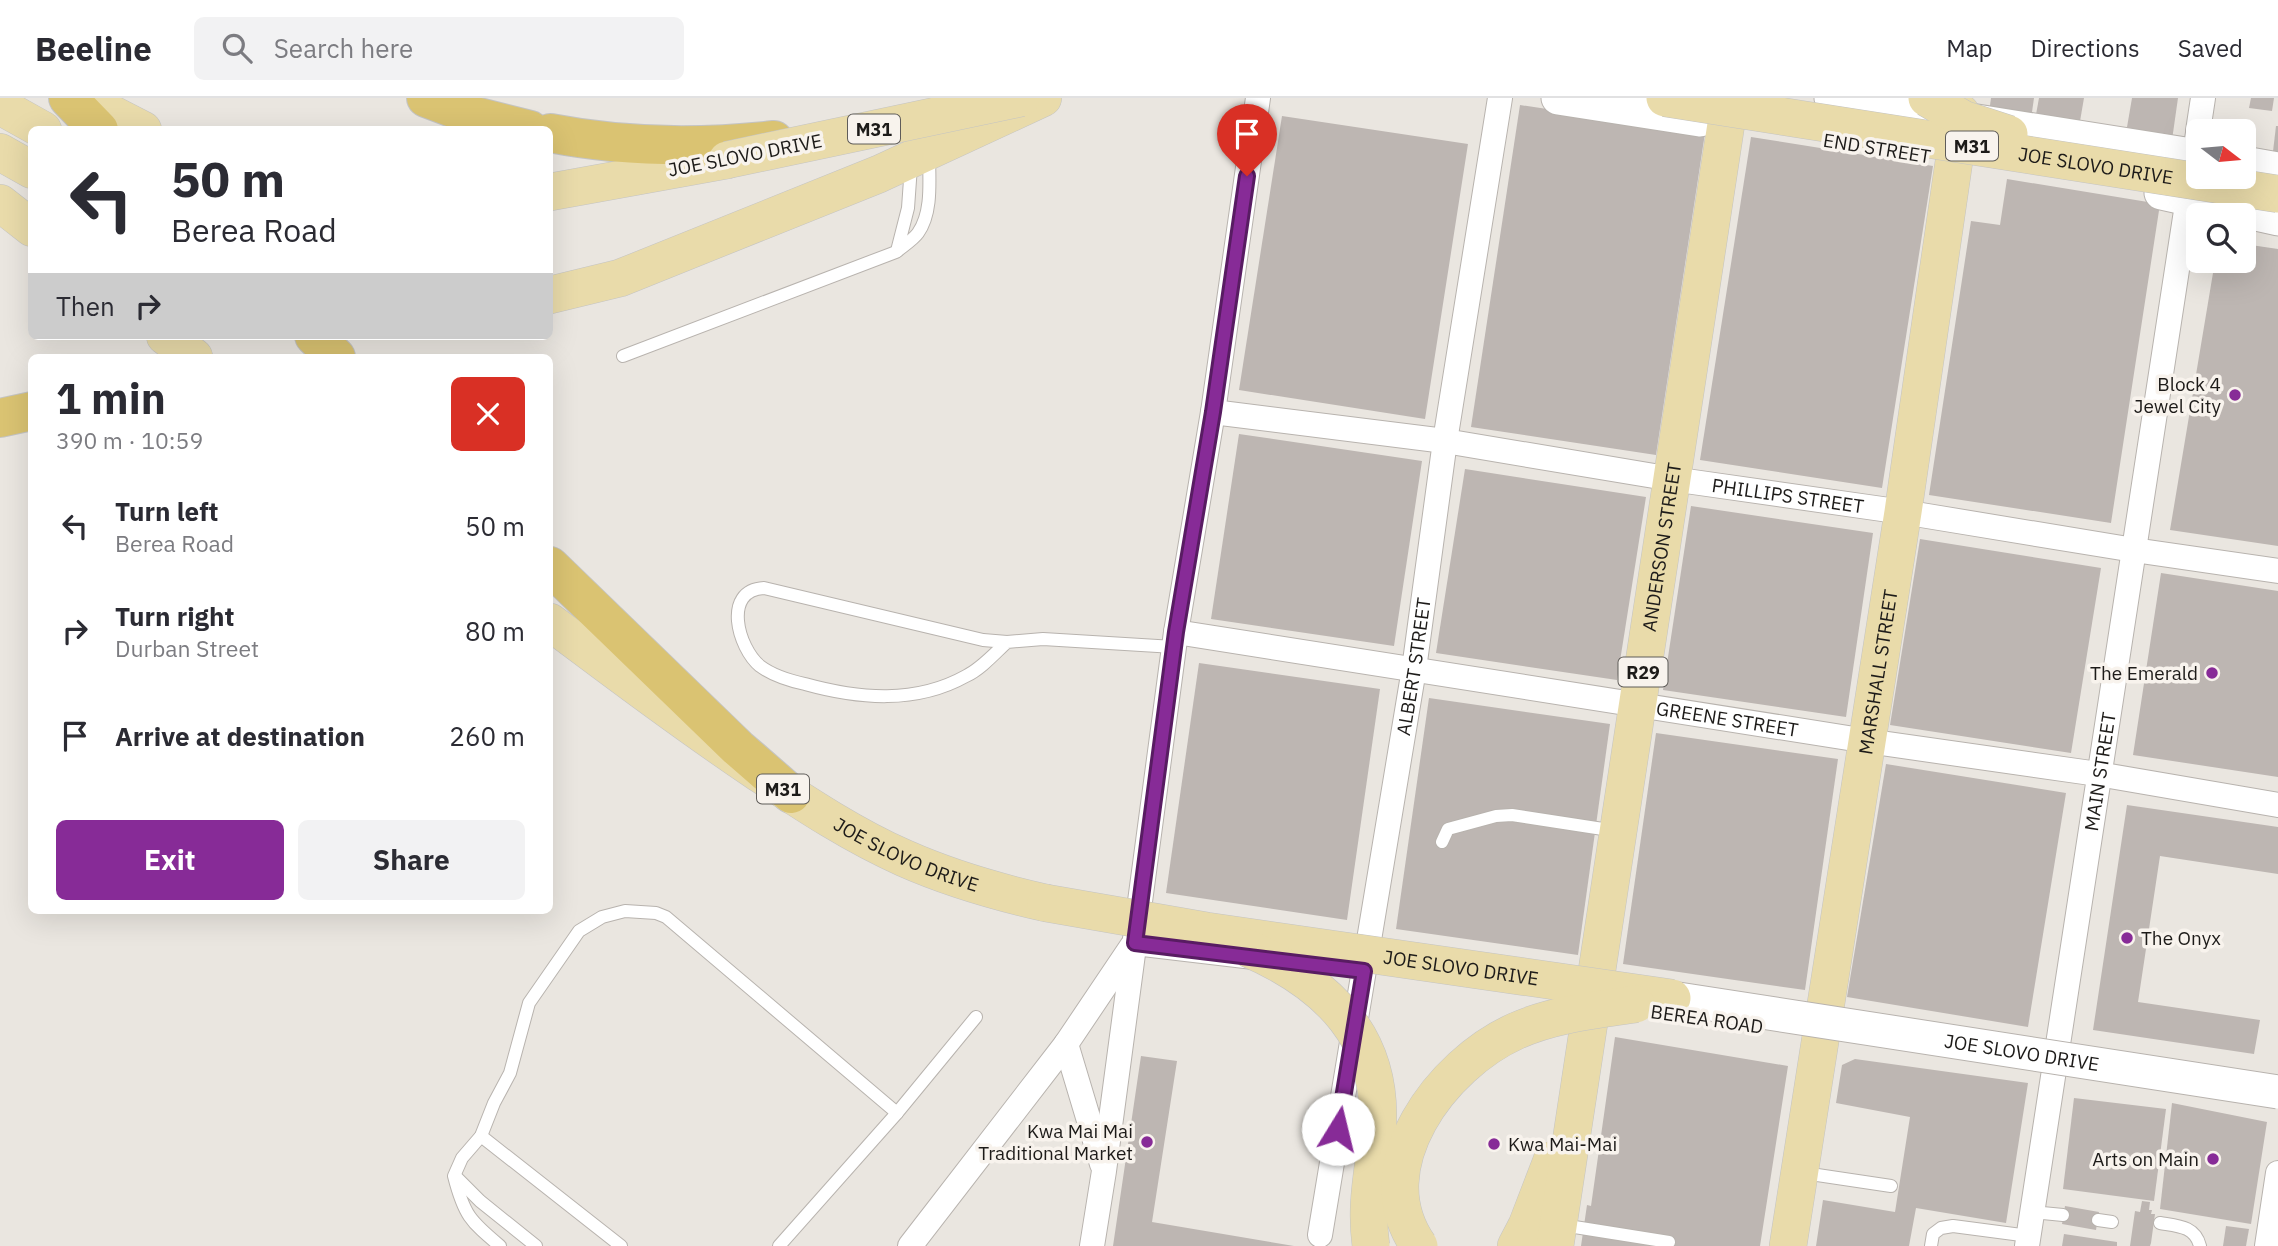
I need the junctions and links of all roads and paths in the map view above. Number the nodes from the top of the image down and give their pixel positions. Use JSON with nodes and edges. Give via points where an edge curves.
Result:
{"nodes":[{"id":1,"x":68,"y":98,"type":"edge"},
{"id":2,"x":81,"y":98,"type":"edge"},
{"id":3,"x":426,"y":98,"type":"edge"},
{"id":4,"x":921,"y":98,"type":"edge"},
{"id":5,"x":935,"y":98,"type":"edge"},
{"id":6,"x":1021,"y":98,"type":"edge"},
{"id":7,"x":1043,"y":98,"type":"edge"},
{"id":8,"x":1258,"y":98,"type":"edge"},
{"id":9,"x":1500,"y":98,"type":"edge"},
{"id":10,"x":1558,"y":98,"type":"edge"},
{"id":11,"x":1665,"y":98,"type":"edge"},
{"id":12,"x":1831,"y":98,"type":"edge"},
{"id":13,"x":1927,"y":98,"type":"edge"},
{"id":14,"x":2203,"y":98,"type":"edge"},
{"id":15,"x":0,"y":106,"type":"edge"},
{"id":16,"x":1961,"y":108,"type":"edge"},
{"id":17,"x":1728,"y":111,"type":"edge"},
{"id":18,"x":2200,"y":119,"type":"edge"},
{"id":19,"x":37,"y":126,"type":"edge"},
{"id":20,"x":95,"y":126,"type":"edge"},
{"id":21,"x":135,"y":126,"type":"edge"},
{"id":22,"x":515,"y":126,"type":"edge"},
{"id":23,"x":879,"y":128,"type":"junction"},
{"id":24,"x":553,"y":134,"type":"edge"},
{"id":25,"x":2186,"y":142,"type":"edge"},
{"id":26,"x":0,"y":152,"type":"edge"},
{"id":27,"x":920,"y":155,"type":"junction"},
{"id":28,"x":1953,"y":159,"type":"junction"},
{"id":29,"x":2256,"y":165,"type":"edge"},
{"id":30,"x":28,"y":168,"type":"edge"},
{"id":31,"x":2278,"y":169,"type":"edge"},
{"id":32,"x":2143,"y":172,"type":"junction"},
{"id":33,"x":2189,"y":189,"type":"edge"},
{"id":34,"x":553,"y":191,"type":"edge"},
{"id":35,"x":2278,"y":194,"type":"edge"},
{"id":36,"x":2188,"y":197,"type":"junction"},
{"id":37,"x":0,"y":202,"type":"edge"},
{"id":38,"x":2278,"y":219,"type":"edge"},
{"id":39,"x":28,"y":226,"type":"edge"},
{"id":40,"x":0,"y":236,"type":"edge"},
{"id":41,"x":28,"y":252,"type":"edge"},
{"id":42,"x":897,"y":252,"type":"junction"},
{"id":43,"x":553,"y":294,"type":"edge"},
{"id":44,"x":171,"y":340,"type":"edge"},
{"id":45,"x":318,"y":340,"type":"edge"},
{"id":46,"x":190,"y":354,"type":"edge"},
{"id":47,"x":333,"y":354,"type":"edge"},
{"id":48,"x":623,"y":356,"type":"dead end"},
{"id":49,"x":28,"y":412,"type":"edge"},
{"id":50,"x":1213,"y":412,"type":"junction"},
{"id":51,"x":0,"y":418,"type":"edge"},
{"id":52,"x":1445,"y":441,"type":"junction"},
{"id":53,"x":1672,"y":479,"type":"junction"},
{"id":54,"x":1903,"y":512,"type":"junction"},
{"id":55,"x":2134,"y":550,"type":"junction"},
{"id":56,"x":553,"y":569,"type":"edge"},
{"id":57,"x":2278,"y":571,"type":"edge"},
{"id":58,"x":553,"y":624,"type":"edge"},
{"id":59,"x":1175,"y":639,"type":"junction"},
{"id":60,"x":1007,"y":642,"type":"junction"},
{"id":61,"x":1414,"y":669,"type":"junction"},
{"id":62,"x":1638,"y":705,"type":"junction"},
{"id":63,"x":1867,"y":741,"type":"junction"},
{"id":64,"x":2098,"y":774,"type":"junction"},
{"id":65,"x":791,"y":794,"type":"junction"},
{"id":66,"x":2278,"y":805,"type":"edge"},
{"id":67,"x":1618,"y":832,"type":"junction"},
{"id":68,"x":1442,"y":842,"type":"dead end"},
{"id":69,"x":1208,"y":931,"type":"junction"},
{"id":70,"x":1135,"y":943,"type":"junction"},
{"id":71,"x":1364,"y":971,"type":"junction"},
{"id":72,"x":1672,"y":998,"type":"junction"},
{"id":73,"x":1592,"y":1004,"type":"junction"},
{"id":74,"x":976,"y":1017,"type":"dead end"},
{"id":75,"x":1821,"y":1035,"type":"junction"},
{"id":76,"x":1066,"y":1044,"type":"junction"},
{"id":77,"x":2055,"y":1068,"type":"junction"},
{"id":78,"x":2278,"y":1092,"type":"edge"},
{"id":79,"x":1576,"y":1098,"type":"junction"},
{"id":80,"x":2278,"y":1105,"type":"edge"},
{"id":81,"x":897,"y":1113,"type":"junction"},
{"id":82,"x":481,"y":1136,"type":"junction"},
{"id":83,"x":1104,"y":1171,"type":"junction"},
{"id":84,"x":1800,"y":1172,"type":"junction"},
{"id":85,"x":2278,"y":1173,"type":"edge"},
{"id":86,"x":454,"y":1176,"type":"junction"},
{"id":87,"x":1891,"y":1186,"type":"dead end"},
{"id":88,"x":2063,"y":1215,"type":"dead end"},
{"id":89,"x":2098,"y":1220,"type":"dead end"},
{"id":90,"x":2112,"y":1222,"type":"dead end"},
{"id":91,"x":2160,"y":1223,"type":"dead end"},
{"id":92,"x":2029,"y":1231,"type":"edge"},
{"id":93,"x":1320,"y":1235,"type":"dead end"},
{"id":94,"x":1556,"y":1235,"type":"edge"},
{"id":95,"x":1669,"y":1242,"type":"dead end"},
{"id":96,"x":500,"y":1246,"type":"edge"},
{"id":97,"x":536,"y":1246,"type":"edge"},
{"id":98,"x":621,"y":1246,"type":"edge"},
{"id":99,"x":779,"y":1246,"type":"edge"},
{"id":100,"x":910,"y":1246,"type":"edge"},
{"id":101,"x":1092,"y":1246,"type":"edge"},
{"id":102,"x":1371,"y":1246,"type":"edge"},
{"id":103,"x":1419,"y":1246,"type":"edge"},
{"id":104,"x":1516,"y":1246,"type":"edge"},
{"id":105,"x":1788,"y":1246,"type":"edge"},
{"id":106,"x":1931,"y":1246,"type":"edge"},
{"id":107,"x":2200,"y":1246,"type":"edge"},
{"id":108,"x":2267,"y":1246,"type":"edge"}],
"edges":[{"from":1,"to":20,"type":"highway"},
{"from":2,"to":21,"type":"main road"},
{"from":3,"to":22,"type":"highway"},
{"from":4,"to":27,"type":"street"},
{"from":5,"to":27,"type":"street"},
{"from":6,"to":23,"type":"main road","name":"JOE SLOVO DRIVE","number":"M31","bridge":true},
{"from":7,"to":27,"type":"main road"},
{"from":8,"to":50,"type":"street"},
{"from":9,"to":52,"type":"street","name":"ALBERT STREET"},
{"from":10,"to":17,"type":"street","name":"END STREET"},
{"from":11,"to":32,"type":"main road","name":"JOE SLOVO DRIVE","number":"M31","bridge":true},
{"from":12,"to":16,"type":"street"},
{"from":13,"to":32,"type":"main road","bridge":true,"via":[[1963,119]]},
{"from":14,"to":18,"type":"street","name":"MAIN STREET"},
{"from":15,"to":19,"type":"main road"},
{"from":16,"to":25,"type":"street"},
{"from":16,"to":28,"type":"main road","name":"MARSHALL STREET"},
{"from":17,"to":28,"type":"street","name":"END STREET"},
{"from":17,"to":53,"type":"main road","name":"ANDERSON STREET","number":"R29"},
{"from":23,"to":24,"type":"highway","bridge":true,"via":[[750,142],[682,144],[589,141]]},
{"from":23,"to":34,"type":"main road","name":"JOE SLOVO DRIVE","number":"M31","bridge":true},
{"from":26,"to":30,"type":"main road"},
{"from":27,"to":42,"type":"lane"},
{"from":27,"to":42,"type":"lane","via":[[928,205],[918,234]]},
{"from":27,"to":43,"type":"main road","via":[[620,278]]},
{"from":28,"to":36,"type":"street","name":"END STREET"},
{"from":28,"to":54,"type":"main road","name":"MARSHALL STREET"},
{"from":29,"to":31,"type":"street"},
{"from":32,"to":35,"type":"main road","name":"JOE SLOVO DRIVE","number":"M31","bridge":true},
{"from":33,"to":36,"type":"street","name":"MAIN STREET"},
{"from":36,"to":38,"type":"street","name":"END STREET"},
{"from":36,"to":55,"type":"street","name":"MAIN STREET"},
{"from":37,"to":39,"type":"main road"},
{"from":40,"to":41,"type":"main road"},
{"from":42,"to":48,"type":"lane"},
{"from":44,"to":46,"type":"main road"},
{"from":45,"to":47,"type":"highway"},
{"from":49,"to":51,"type":"highway"},
{"from":50,"to":52,"type":"street","name":"PHILLIPS STREET"},
{"from":50,"to":59,"type":"street"},
{"from":52,"to":53,"type":"street","name":"PHILLIPS STREET"},
{"from":52,"to":61,"type":"street","name":"ALBERT STREET"},
{"from":53,"to":54,"type":"street","name":"PHILLIPS STREET"},
{"from":53,"to":62,"type":"main road","name":"ANDERSON STREET","number":"R29"},
{"from":54,"to":55,"type":"street","name":"PHILLIPS STREET"},
{"from":54,"to":63,"type":"main road","name":"MARSHALL STREET"},
{"from":55,"to":57,"type":"street","name":"PHILLIPS STREET"},
{"from":55,"to":64,"type":"street","name":"MAIN STREET"},
{"from":56,"to":65,"type":"highway"},
{"from":58,"to":65,"type":"main road","name":"JOE SLOVO DRIVE","number":"M31","via":[[680,720]]},
{"from":59,"to":60,"type":"lane"},
{"from":59,"to":61,"type":"street","name":"GREENE STREET"},
{"from":59,"to":70,"type":"street"},
{"from":60,"to":60,"type":"lane","via":[[956,635],[764,588],[747,593],[738,606],[740,632],[761,667],[838,694],[892,697],[927,692],[968,676]]},
{"from":61,"to":62,"type":"street","name":"GREENE STREET"},
{"from":61,"to":71,"type":"street","name":"ALBERT STREET"},
{"from":62,"to":63,"type":"street","name":"GREENE STREET"},
{"from":62,"to":67,"type":"main road","name":"ANDERSON STREET","number":"R29"},
{"from":63,"to":64,"type":"street","name":"GREENE STREET"},
{"from":63,"to":75,"type":"main road","name":"MARSHALL STREET"},
{"from":64,"to":66,"type":"street","name":"GREENE STREET"},
{"from":64,"to":77,"type":"street","name":"MAIN STREET"},
{"from":65,"to":69,"type":"main road","name":"JOE SLOVO DRIVE","number":"M31","bridge":true,"via":[[904,858],[995,892]]},
{"from":67,"to":68,"type":"lane","via":[[1512,815],[1448,829]]},
{"from":67,"to":73,"type":"main road","name":"ANDERSON STREET","number":"R29"},
{"from":69,"to":72,"type":"main road","name":"JOE SLOVO DRIVE","number":"M31","bridge":true},
{"from":69,"to":102,"type":"main road","bridge":true,"via":[[1297,973],[1323,992],[1355,1030],[1375,1077],[1378,1102],[1367,1200]]},
{"from":70,"to":71,"type":"street","name":"BEREA ROAD"},
{"from":70,"to":76,"type":"street"},
{"from":70,"to":83,"type":"street"},
{"from":71,"to":73,"type":"street","name":"BEREA ROAD"},
{"from":71,"to":93,"type":"street","name":"ALBERT STREET"},
{"from":72,"to":78,"type":"street","name":"JOE SLOVO DRIVE","number":"M31","bridge":true},
{"from":72,"to":103,"type":"main road","bridge":true,"via":[[1552,1018],[1519,1029],[1494,1042],[1446,1082],[1411,1137],[1403,1166],[1404,1216]]},
{"from":73,"to":75,"type":"street","name":"BEREA ROAD"},
{"from":73,"to":79,"type":"main road","name":"ANDERSON STREET","number":"R29"},
{"from":74,"to":81,"type":"lane"},
{"from":75,"to":77,"type":"street","name":"BEREA ROAD"},
{"from":75,"to":84,"type":"main road","name":"MARSHALL STREET"},
{"from":76,"to":83,"type":"street"},
{"from":76,"to":100,"type":"street"},
{"from":77,"to":80,"type":"street","name":"BEREA ROAD"},
{"from":77,"to":92,"type":"street","name":"MAIN STREET"},
{"from":79,"to":94,"type":"main road","name":"ANDERSON STREET","number":"R29"},
{"from":79,"to":104,"type":"main road"},
{"from":81,"to":82,"type":"lane","via":[[666,917],[625,911],[602,917],[579,931],[545,977],[529,1003],[510,1073]]},
{"from":81,"to":99,"type":"lane"},
{"from":82,"to":86,"type":"lane"},
{"from":82,"to":98,"type":"lane"},
{"from":83,"to":101,"type":"street"},
{"from":84,"to":87,"type":"lane"},
{"from":84,"to":105,"type":"main road","name":"MARSHALL STREET"},
{"from":85,"to":108,"type":"street"},
{"from":86,"to":96,"type":"lane","via":[[466,1214]]},
{"from":86,"to":97,"type":"lane"},
{"from":88,"to":92,"type":"lane"},
{"from":89,"to":90,"type":"lane"},
{"from":91,"to":107,"type":"lane","via":[[2195,1232]]},
{"from":92,"to":106,"type":"lane","via":[[1953,1226],[1933,1234]]},
{"from":94,"to":95,"type":"lane"}]}
